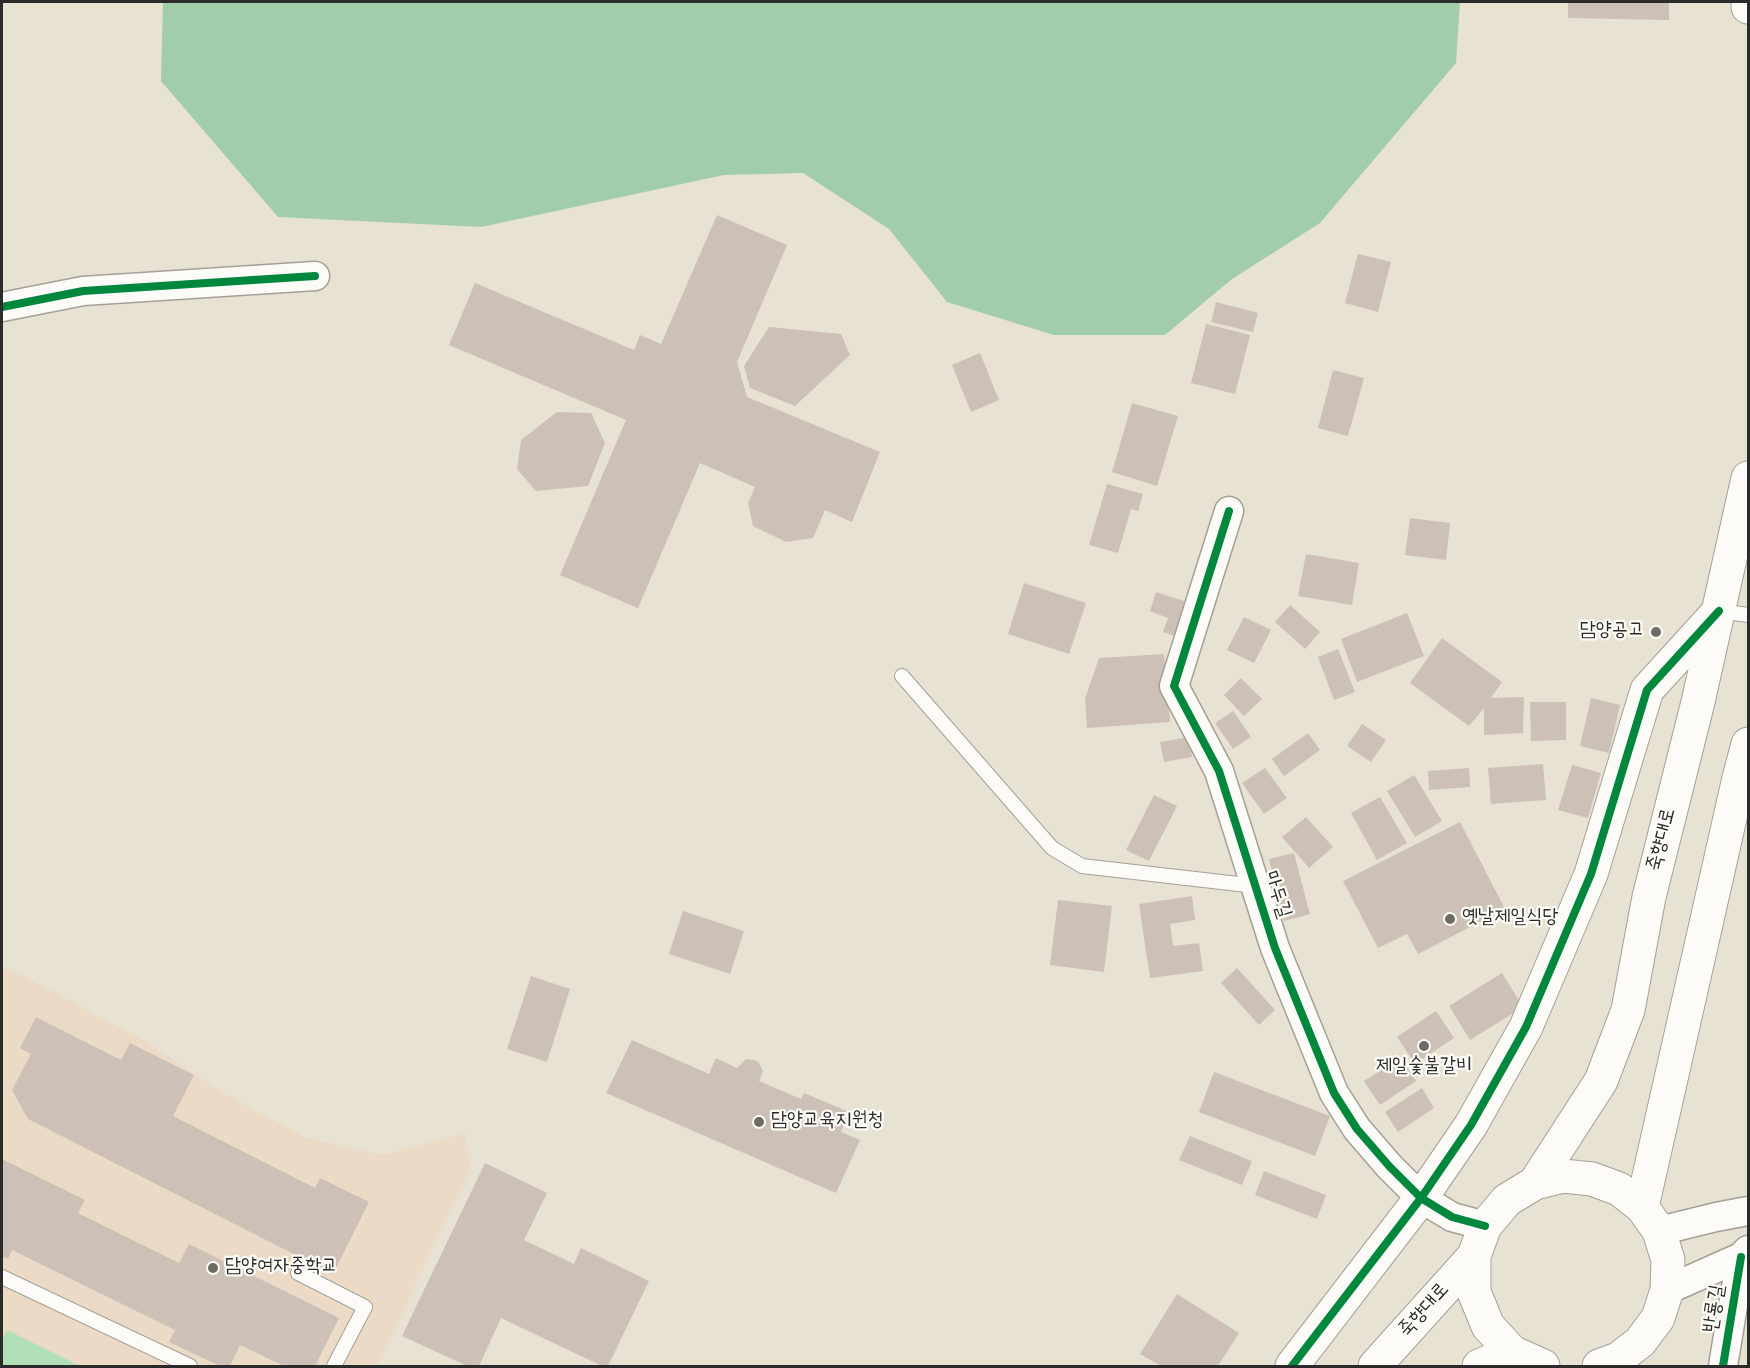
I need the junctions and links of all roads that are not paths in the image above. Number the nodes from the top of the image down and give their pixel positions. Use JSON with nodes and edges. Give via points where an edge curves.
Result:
{"nodes":[{"id":1,"x":1748,"y":2,"type":"edge"},
{"id":2,"x":1749,"y":7,"type":"edge"},
{"id":3,"x":315,"y":276,"type":"dead end"},
{"id":4,"x":2,"y":307,"type":"edge"},
{"id":5,"x":1749,"y":478,"type":"edge"},
{"id":6,"x":1228,"y":511,"type":"dead end"},
{"id":7,"x":1734,"y":613,"type":"edge"},
{"id":8,"x":902,"y":676,"type":"dead end"},
{"id":9,"x":1749,"y":744,"type":"edge"},
{"id":10,"x":1256,"y":886,"type":"junction"},
{"id":11,"x":1535,"y":1183,"type":"junction"},
{"id":12,"x":1421,"y":1198,"type":"junction"},
{"id":13,"x":1749,"y":1211,"type":"edge"},
{"id":14,"x":1650,"y":1219,"type":"junction"},
{"id":15,"x":1485,"y":1226,"type":"junction"},
{"id":16,"x":1745,"y":1254,"type":"edge"},
{"id":17,"x":1474,"y":1256,"type":"junction"},
{"id":18,"x":298,"y":1273,"type":"dead end"},
{"id":19,"x":2,"y":1277,"type":"edge"},
{"id":20,"x":1667,"y":1290,"type":"junction"},
{"id":21,"x":1512,"y":1352,"type":"junction"},
{"id":22,"x":190,"y":1366,"type":"edge"},
{"id":23,"x":334,"y":1366,"type":"edge"},
{"id":24,"x":1292,"y":1366,"type":"edge"},
{"id":25,"x":1376,"y":1366,"type":"edge"},
{"id":26,"x":1479,"y":1366,"type":"edge"},
{"id":27,"x":1543,"y":1366,"type":"edge"},
{"id":28,"x":1599,"y":1366,"type":"edge"},
{"id":29,"x":1723,"y":1366,"type":"edge"}],
"edges":[{"from":1,"to":2,"type":"main road"},
{"from":3,"to":4,"type":"street","via":[[83,291]]},
{"from":5,"to":7,"type":"main road","name":"죽향대로"},
{"from":6,"to":10,"type":"street","name":"마두길","via":[[1174,687],[1219,771]]},
{"from":7,"to":11,"type":"main road","name":"죽향대로","via":[[1698,702],[1649,897],[1628,1010],[1601,1081]]},
{"from":7,"to":12,"type":"main road","via":[[1647,690],[1591,874],[1526,1027],[1471,1125]]},
{"from":8,"to":10,"type":"lane","via":[[1052,848],[1082,866]]},
{"from":9,"to":14,"type":"main road"},
{"from":10,"to":12,"type":"street","name":"마두길","via":[[1275,948],[1334,1093],[1357,1129]]},
{"from":11,"to":14,"type":"main road","via":[[1563,1176],[1592,1179],[1619,1189]]},
{"from":11,"to":15,"type":"main road","via":[[1507,1200]]},
{"from":12,"to":15,"type":"street","name":"마두길","via":[[1452,1218]]},
{"from":12,"to":24,"type":"main road"},
{"from":13,"to":14,"type":"street","via":[[1716,1217]]},
{"from":14,"to":20,"type":"main road","via":[[1668,1260]]},
{"from":15,"to":17,"type":"main road"},
{"from":16,"to":20,"type":"street"},
{"from":16,"to":29,"type":"street","name":"반룡길"},
{"from":17,"to":21,"type":"main road","via":[[1474,1292],[1488,1326]]},
{"from":17,"to":25,"type":"main road","name":"죽향대로"},
{"from":18,"to":23,"type":"lane","via":[[365,1307]]},
{"from":19,"to":22,"type":"lane"},
{"from":20,"to":28,"type":"main road","via":[[1658,1318],[1640,1342],[1618,1359]]},
{"from":21,"to":26,"type":"main road"},
{"from":21,"to":27,"type":"main road"}]}
